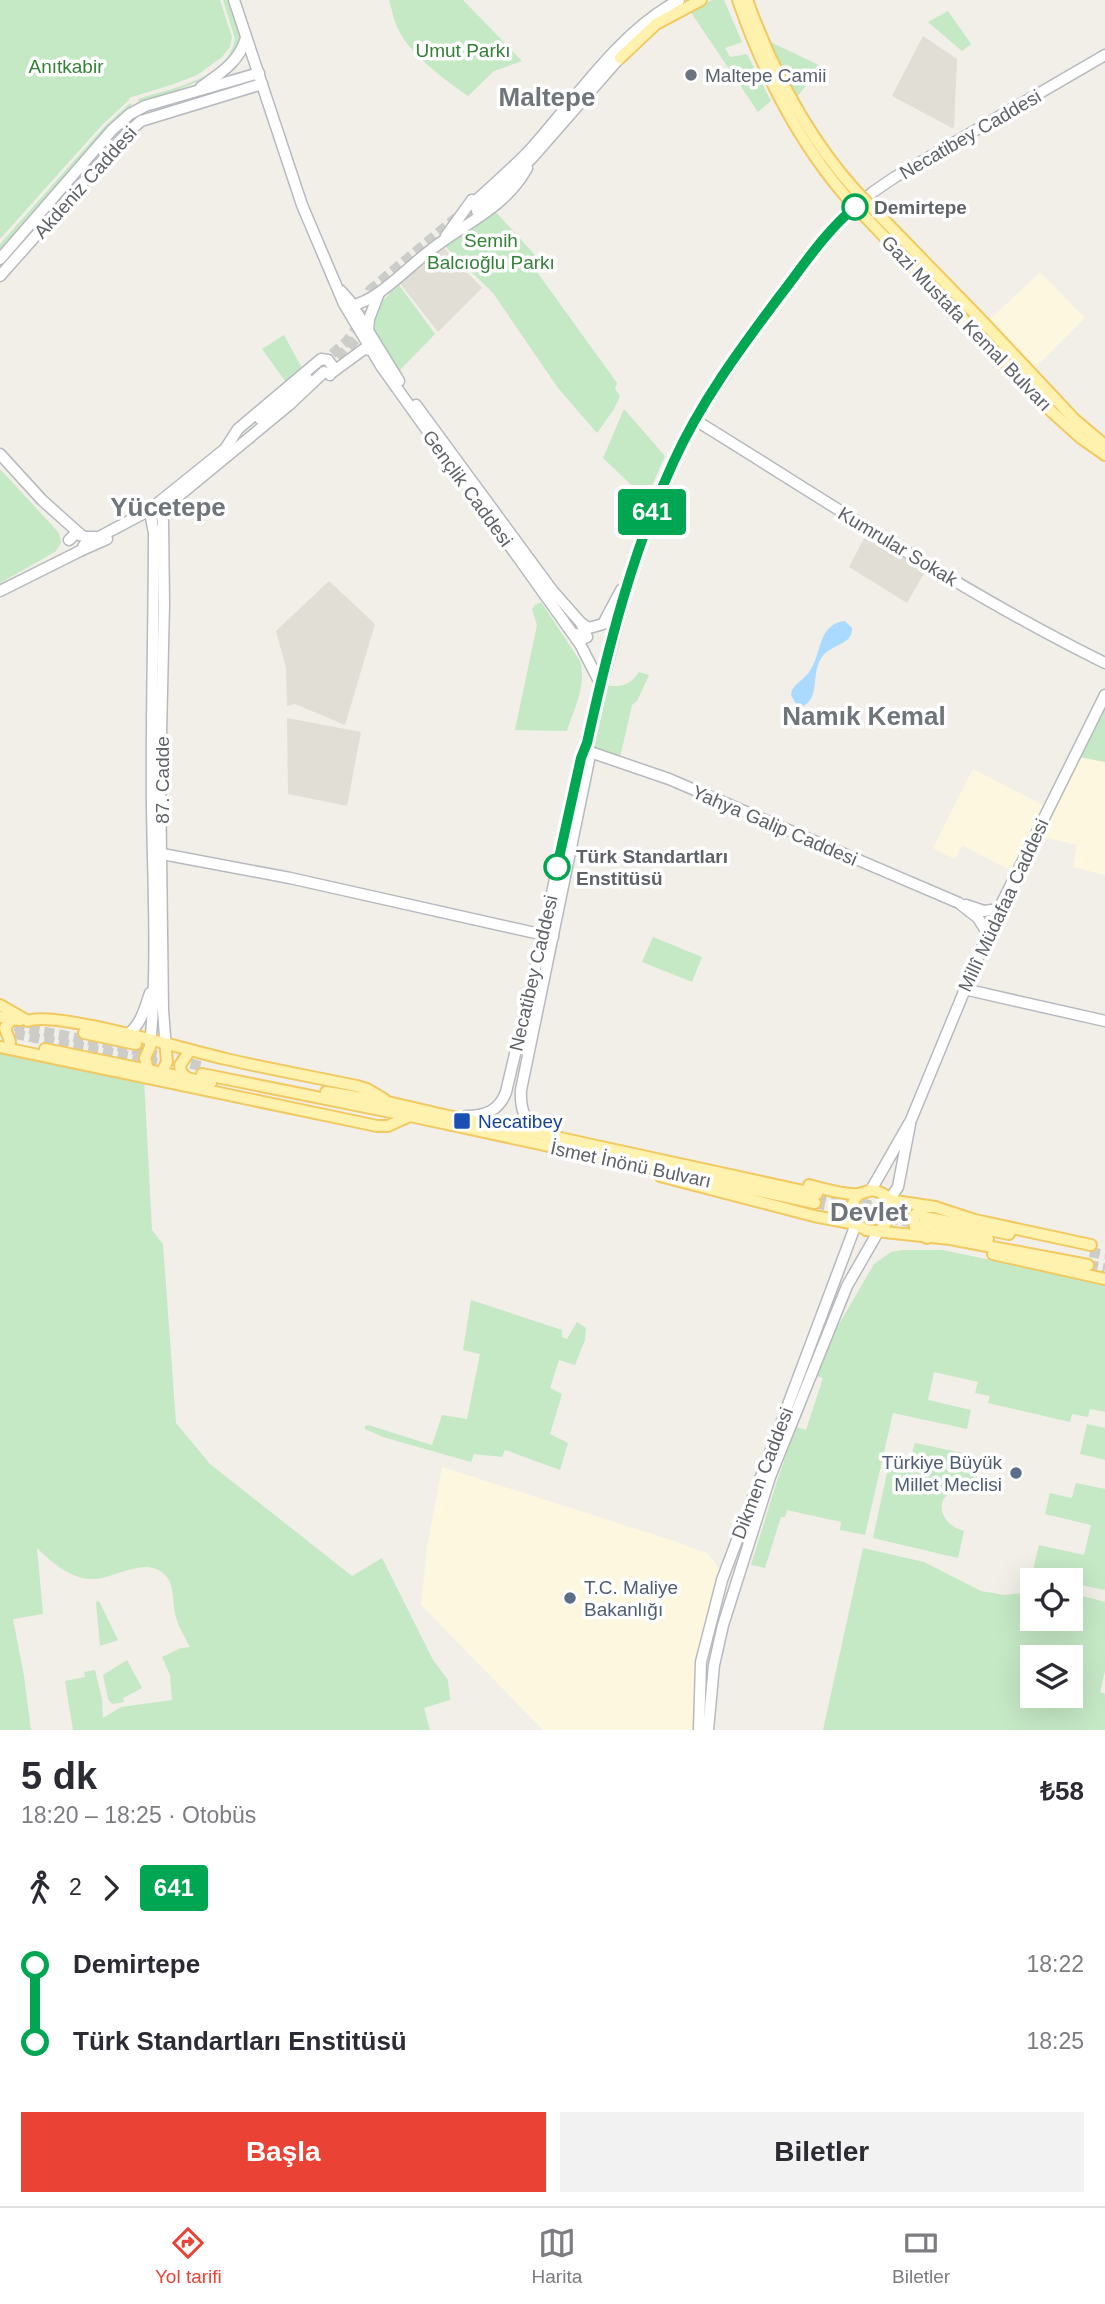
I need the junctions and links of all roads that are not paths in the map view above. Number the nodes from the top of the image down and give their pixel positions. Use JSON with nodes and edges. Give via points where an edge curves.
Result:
{"nodes":[{"id":1,"x":234,"y":0,"type":"edge"},
{"id":2,"x":679,"y":0,"type":"edge"},
{"id":3,"x":694,"y":0,"type":"edge"},
{"id":4,"x":701,"y":0,"type":"edge"},
{"id":5,"x":740,"y":0,"type":"edge"},
{"id":6,"x":638,"y":32,"type":"junction"},
{"id":7,"x":246,"y":38,"type":"junction"},
{"id":8,"x":1105,"y":55,"type":"edge"},
{"id":9,"x":620,"y":58,"type":"junction"},
{"id":10,"x":259,"y":74,"type":"junction"},
{"id":11,"x":262,"y":84,"type":"junction"},
{"id":12,"x":194,"y":92,"type":"junction"},
{"id":13,"x":529,"y":156,"type":"junction"},
{"id":14,"x":474,"y":208,"type":"tunnel mouth"},
{"id":15,"x":879,"y":223,"type":"junction"},
{"id":16,"x":444,"y":239,"type":"junction"},
{"id":17,"x":0,"y":259,"type":"edge"},
{"id":18,"x":0,"y":276,"type":"edge"},
{"id":19,"x":339,"y":289,"type":"junction"},
{"id":20,"x":380,"y":292,"type":"junction"},
{"id":21,"x":352,"y":305,"type":"junction"},
{"id":22,"x":368,"y":333,"type":"junction"},
{"id":23,"x":371,"y":351,"type":"junction"},
{"id":24,"x":325,"y":371,"type":"junction"},
{"id":25,"x":695,"y":420,"type":"junction"},
{"id":26,"x":1105,"y":445,"type":"edge"},
{"id":27,"x":0,"y":454,"type":"edge"},
{"id":28,"x":1105,"y":455,"type":"edge"},
{"id":29,"x":154,"y":511,"type":"junction"},
{"id":30,"x":65,"y":522,"type":"junction"},
{"id":31,"x":82,"y":536,"type":"junction"},
{"id":32,"x":74,"y":547,"type":"junction"},
{"id":33,"x":632,"y":568,"type":"junction"},
{"id":34,"x":0,"y":591,"type":"edge"},
{"id":35,"x":561,"y":618,"type":"junction"},
{"id":36,"x":581,"y":623,"type":"junction"},
{"id":37,"x":1105,"y":663,"type":"edge"},
{"id":38,"x":601,"y":685,"type":"junction"},
{"id":39,"x":1105,"y":695,"type":"edge"},
{"id":40,"x":589,"y":748,"type":"junction"},
{"id":41,"x":158,"y":853,"type":"junction"},
{"id":42,"x":959,"y":903,"type":"junction"},
{"id":43,"x":999,"y":909,"type":"junction"},
{"id":44,"x":988,"y":934,"type":"junction"},
{"id":45,"x":548,"y":936,"type":"junction"},
{"id":46,"x":154,"y":975,"type":"junction"},
{"id":47,"x":964,"y":989,"type":"junction"},
{"id":48,"x":0,"y":1005,"type":"edge"},
{"id":49,"x":0,"y":1017,"type":"edge"},
{"id":50,"x":22,"y":1020,"type":"junction"},
{"id":51,"x":1105,"y":1021,"type":"edge"},
{"id":52,"x":130,"y":1039,"type":"junction"},
{"id":53,"x":3,"y":1043,"type":"edge"},
{"id":54,"x":151,"y":1044,"type":"junction"},
{"id":55,"x":165,"y":1047,"type":"junction"},
{"id":56,"x":187,"y":1055,"type":"junction"},
{"id":57,"x":125,"y":1064,"type":"junction"},
{"id":58,"x":148,"y":1069,"type":"junction"},
{"id":59,"x":203,"y":1070,"type":"tunnel mouth"},
{"id":60,"x":161,"y":1073,"type":"junction"},
{"id":61,"x":187,"y":1078,"type":"junction"},
{"id":62,"x":387,"y":1106,"type":"junction"},
{"id":63,"x":444,"y":1115,"type":"junction"},
{"id":64,"x":411,"y":1116,"type":"junction"},
{"id":65,"x":911,"y":1120,"type":"junction"},
{"id":66,"x":537,"y":1133,"type":"junction"},
{"id":67,"x":609,"y":1154,"type":"junction"},
{"id":68,"x":871,"y":1190,"type":"junction"},
{"id":69,"x":859,"y":1194,"type":"junction"},
{"id":70,"x":816,"y":1198,"type":"tunnel mouth"},
{"id":71,"x":889,"y":1200,"type":"junction"},
{"id":72,"x":935,"y":1207,"type":"junction"},
{"id":73,"x":923,"y":1221,"type":"tunnel mouth"},
{"id":74,"x":856,"y":1224,"type":"junction"},
{"id":75,"x":877,"y":1232,"type":"junction"},
{"id":76,"x":925,"y":1238,"type":"junction"},
{"id":77,"x":1089,"y":1256,"type":"junction"},
{"id":78,"x":1105,"y":1279,"type":"edge"},
{"id":79,"x":704,"y":1650,"type":"junction"},
{"id":80,"x":717,"y":1653,"type":"junction"},
{"id":81,"x":701,"y":1662,"type":"junction"},
{"id":82,"x":714,"y":1665,"type":"junction"},
{"id":83,"x":699,"y":1730,"type":"edge"},
{"id":84,"x":708,"y":1730,"type":"edge"}],
"edges":[{"from":1,"to":7,"type":"main road","name":"Gençlik Caddesi"},
{"from":2,"to":6,"type":"main road"},
{"from":3,"to":6,"type":"main road"},
{"from":4,"to":9,"type":"main road","via":[[656,24]]},
{"from":5,"to":15,"type":"main road","name":"Gazi Mustafa Kemal Bulvarı","bridge":true,"via":[[775,91],[812,154]]},
{"from":6,"to":9,"type":"main road"},
{"from":6,"to":13,"type":"main road"},
{"from":7,"to":10,"type":"main road","name":"Gençlik Caddesi"},
{"from":7,"to":12,"type":"main road","via":[[231,65]]},
{"from":8,"to":25,"type":"main road","name":"Necatibey Caddesi","via":[[895,177],[850,211],[761,321]]},
{"from":9,"to":13,"type":"main road"},
{"from":10,"to":11,"type":"main road","name":"Gençlik Caddesi"},
{"from":10,"to":12,"type":"main road","name":"Akdeniz Caddesi"},
{"from":11,"to":18,"type":"main road","name":"Akdeniz Caddesi","via":[[141,121]]},
{"from":11,"to":19,"type":"main road","name":"Gençlik Caddesi","via":[[302,205]]},
{"from":12,"to":17,"type":"main road","name":"Akdeniz Caddesi","via":[[145,106],[123,120]]},
{"from":13,"to":14,"type":"main road"},
{"from":13,"to":16,"type":"main road","via":[[508,166],[471,200]]},
{"from":13,"to":16,"type":"main road","via":[[521,180],[486,214]]},
{"from":15,"to":26,"type":"main road","name":"Gazi Mustafa Kemal Bulvarı"},
{"from":15,"to":28,"type":"main road","name":"Gazi Mustafa Kemal Bulvarı","via":[[1052,412]]},
{"from":16,"to":20,"type":"main road"},
{"from":19,"to":21,"type":"main road","name":"Gençlik Caddesi"},
{"from":19,"to":23,"type":"main road","name":"Gençlik Caddesi"},
{"from":20,"to":21,"type":"main road"},
{"from":20,"to":22,"type":"main road","via":[[370,313]]},
{"from":21,"to":22,"type":"main road","name":"Gençlik Caddesi"},
{"from":22,"to":36,"type":"main road","name":"Gençlik Caddesi","via":[[483,497]]},
{"from":23,"to":24,"type":"main road","via":[[364,349]]},
{"from":23,"to":35,"type":"main road","name":"Gençlik Caddesi"},
{"from":24,"to":29,"type":"main road","via":[[263,430]]},
{"from":24,"to":29,"type":"main road","via":[[333,367],[321,359],[238,429],[225,449]]},
{"from":25,"to":33,"type":"main road","name":"Necatibey Caddesi","via":[[656,501]]},
{"from":25,"to":37,"type":"main road","name":"Kumrular Sokak","via":[[948,577]]},
{"from":27,"to":30,"type":"main road"},
{"from":29,"to":31,"type":"main road","via":[[99,537]]},
{"from":29,"to":32,"type":"main road"},
{"from":29,"to":41,"type":"main road","name":"87. Cadde","via":[[164,604]]},
{"from":30,"to":31,"type":"main road"},
{"from":30,"to":32,"type":"main road"},
{"from":31,"to":32,"type":"main road","via":[[74,535]]},
{"from":32,"to":34,"type":"main road"},
{"from":33,"to":36,"type":"main road","via":[[603,624],[589,628]]},
{"from":33,"to":38,"type":"main road","name":"Necatibey Caddesi"},
{"from":35,"to":36,"type":"main road","via":[[586,639]]},
{"from":35,"to":38,"type":"main road","name":"Gençlik Caddesi"},
{"from":38,"to":40,"type":"main road","name":"Necatibey Caddesi"},
{"from":39,"to":43,"type":"main road","name":"Millî Müdafaa Caddesi"},
{"from":40,"to":42,"type":"main road","name":"Yahya Galip Caddesi"},
{"from":40,"to":45,"type":"main road","name":"Necatibey Caddesi"},
{"from":41,"to":45,"type":"main road"},
{"from":41,"to":46,"type":"main road","name":"87. Cadde"},
{"from":41,"to":55,"type":"main road","name":"87. Cadde"},
{"from":42,"to":43,"type":"main road","name":"Yahya Galip Caddesi","via":[[984,911]]},
{"from":42,"to":44,"type":"main road","name":"Yahya Galip Caddesi","via":[[978,918]]},
{"from":43,"to":44,"type":"main road","name":"Millî Müdafaa Caddesi"},
{"from":44,"to":47,"type":"main road","name":"Millî Müdafaa Caddesi"},
{"from":45,"to":63,"type":"main road","name":"Necatibey Caddesi","via":[[504,1098],[487,1114]]},
{"from":45,"to":66,"type":"main road","name":"Necatibey Caddesi","via":[[520,1103],[527,1123]]},
{"from":46,"to":52,"type":"main road"},
{"from":46,"to":54,"type":"main road","name":"87. Cadde"},
{"from":47,"to":51,"type":"main road"},
{"from":47,"to":65,"type":"main road","name":"Millî Müdafaa Caddesi"},
{"from":48,"to":50,"type":"main road"},
{"from":49,"to":50,"type":"main road"},
{"from":50,"to":52,"type":"main road"},
{"from":50,"to":53,"type":"main road","via":[[10,1021]]},
{"from":52,"to":54,"type":"main road"},
{"from":52,"to":57,"type":"main road","via":[[133,1058]]},
{"from":53,"to":57,"type":"main road"},
{"from":53,"to":64,"type":"main road","via":[[377,1126]]},
{"from":54,"to":55,"type":"main road"},
{"from":54,"to":58,"type":"main road","via":[[145,1058]]},
{"from":55,"to":56,"type":"main road"},
{"from":55,"to":60,"type":"main road","via":[[167,1062]]},
{"from":55,"to":62,"type":"main road","via":[[357,1086]]},
{"from":56,"to":61,"type":"main road","via":[[180,1065]]},
{"from":56,"to":62,"type":"main road","via":[[355,1091]]},
{"from":57,"to":58,"type":"main road"},
{"from":58,"to":60,"type":"main road"},
{"from":59,"to":62,"type":"main road","name":"İsmet İnönü Bulvarı"},
{"from":60,"to":61,"type":"main road"},
{"from":61,"to":62,"type":"main road","via":[[360,1112]]},
{"from":62,"to":63,"type":"main road","name":"İsmet İnönü Bulvarı"},
{"from":62,"to":64,"type":"main road","name":"İsmet İnönü Bulvarı"},
{"from":63,"to":66,"type":"main road","name":"İsmet İnönü Bulvarı"},
{"from":64,"to":67,"type":"main road","name":"İsmet İnönü Bulvarı"},
{"from":65,"to":68,"type":"main road","name":"Millî Müdafaa Caddesi"},
{"from":65,"to":71,"type":"main road","name":"Millî Müdafaa Caddesi","via":[[898,1187]]},
{"from":66,"to":67,"type":"main road","name":"İsmet İnönü Bulvarı"},
{"from":67,"to":69,"type":"main road","via":[[669,1155]]},
{"from":67,"to":70,"type":"main road","name":"İsmet İnönü Bulvarı"},
{"from":67,"to":74,"type":"main road","via":[[668,1179]]},
{"from":68,"to":69,"type":"main road"},
{"from":68,"to":71,"type":"main road"},
{"from":69,"to":74,"type":"main road","via":[[851,1210]]},
{"from":71,"to":72,"type":"main road"},
{"from":71,"to":75,"type":"main road","via":[[890,1217]]},
{"from":72,"to":76,"type":"main road","via":[[923,1208],[914,1216],[915,1228]]},
{"from":72,"to":77,"type":"main road"},
{"from":73,"to":77,"type":"main road"},
{"from":74,"to":75,"type":"main road"},
{"from":74,"to":79,"type":"main road","name":"Dikmen Caddesi","via":[[722,1580]]},
{"from":75,"to":76,"type":"main road"},
{"from":75,"to":80,"type":"main road","name":"Dikmen Caddesi","via":[[847,1286],[782,1444]]},
{"from":76,"to":77,"type":"main road"},
{"from":76,"to":78,"type":"main road"},
{"from":79,"to":80,"type":"main road"},
{"from":79,"to":81,"type":"main road","name":"Dikmen Caddesi"},
{"from":80,"to":82,"type":"main road","name":"Dikmen Caddesi"},
{"from":81,"to":82,"type":"main road"},
{"from":81,"to":83,"type":"main road","name":"Dikmen Caddesi"},
{"from":82,"to":84,"type":"main road","name":"Dikmen Caddesi"}]}
